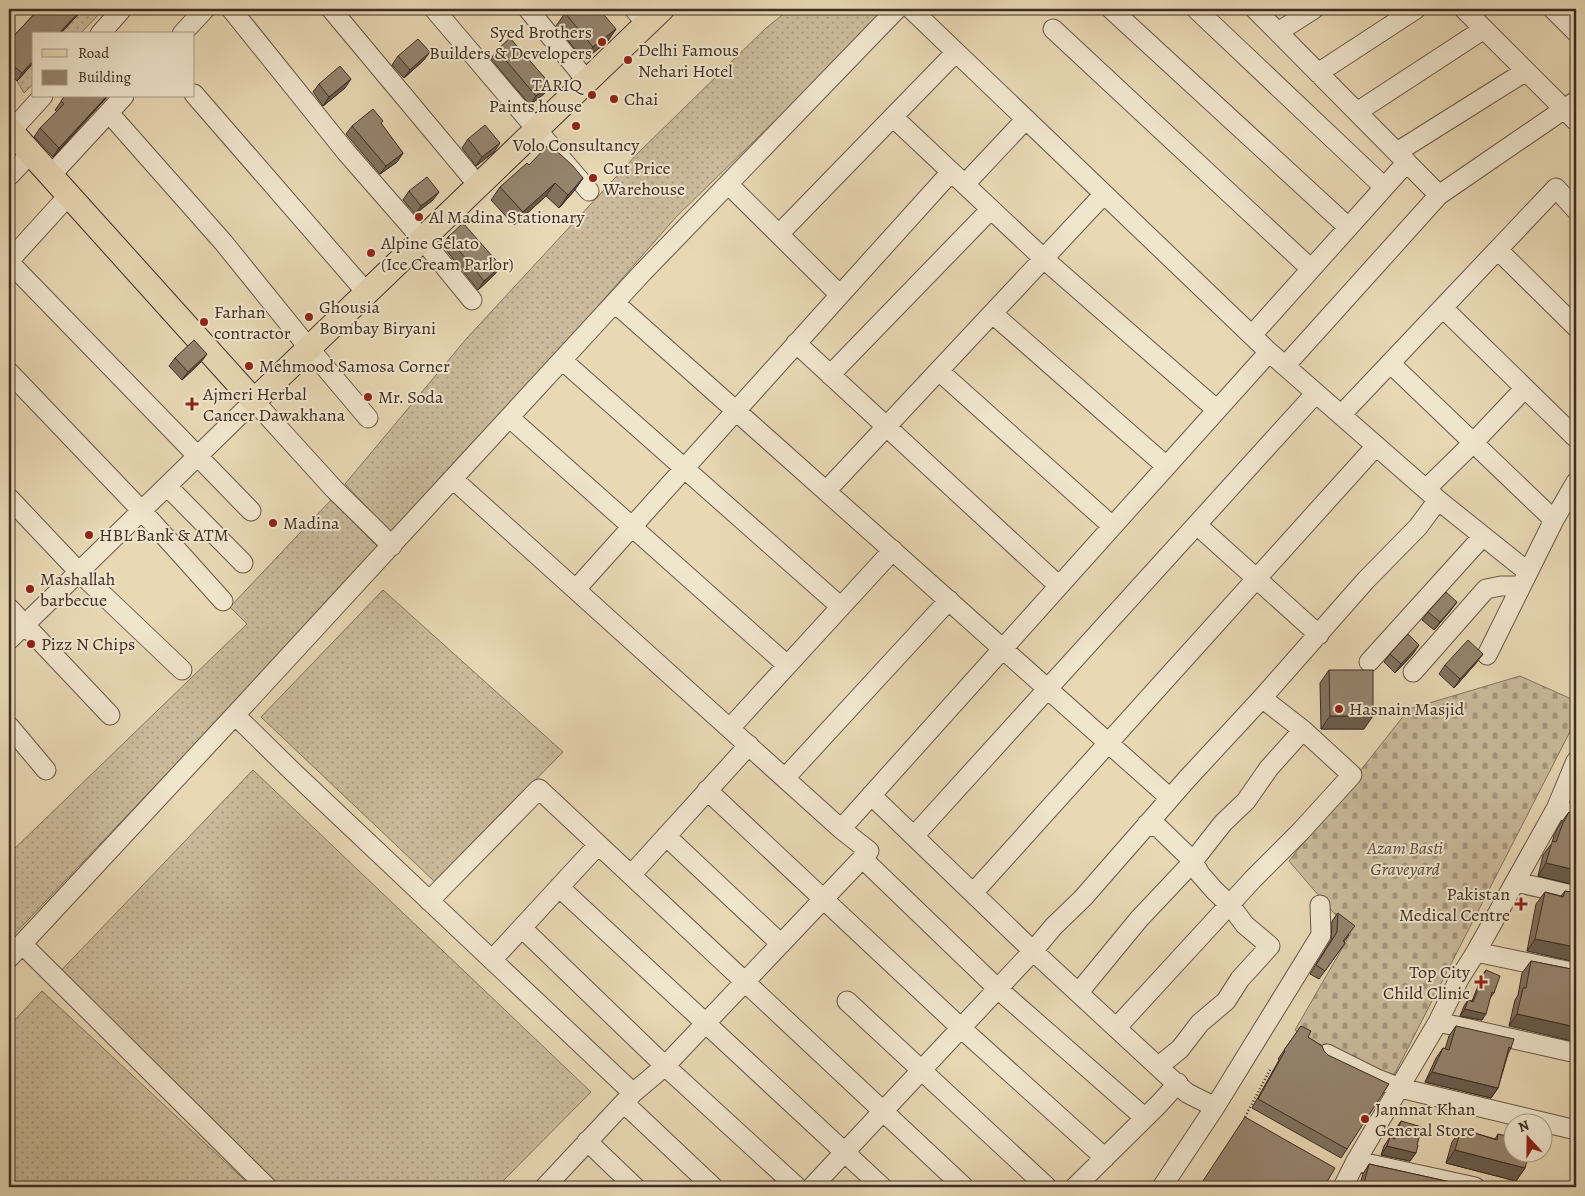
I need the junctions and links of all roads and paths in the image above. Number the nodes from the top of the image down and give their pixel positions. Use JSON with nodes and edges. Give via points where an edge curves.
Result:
{"nodes":[{"id":1,"x":122,"y":9,"type":"edge"},
{"id":2,"x":205,"y":9,"type":"edge"},
{"id":3,"x":231,"y":9,"type":"edge"},
{"id":4,"x":331,"y":9,"type":"edge"},
{"id":5,"x":434,"y":9,"type":"edge"},
{"id":6,"x":528,"y":9,"type":"edge"},
{"id":7,"x":896,"y":9,"type":"edge"},
{"id":8,"x":911,"y":9,"type":"edge"},
{"id":9,"x":1111,"y":9,"type":"edge"},
{"id":10,"x":1196,"y":9,"type":"edge"},
{"id":11,"x":1255,"y":9,"type":"edge"},
{"id":12,"x":1314,"y":9,"type":"edge"},
{"id":13,"x":1416,"y":9,"type":"edge"},
{"id":14,"x":1464,"y":9,"type":"edge"},
{"id":15,"x":1553,"y":9,"type":"edge"},
{"id":16,"x":647,"y":14,"type":"edge"},
{"id":17,"x":1053,"y":29,"type":"dead end"},
{"id":18,"x":1484,"y":29,"type":"junction"},
{"id":19,"x":102,"y":32,"type":"edge"},
{"id":20,"x":184,"y":32,"type":"edge"},
{"id":21,"x":1278,"y":32,"type":"junction"},
{"id":22,"x":1576,"y":32,"type":"edge"},
{"id":23,"x":956,"y":52,"type":"junction"},
{"id":24,"x":1526,"y":71,"type":"junction"},
{"id":25,"x":1318,"y":73,"type":"junction"},
{"id":26,"x":587,"y":81,"type":"junction"},
{"id":27,"x":195,"y":95,"type":"edge"},
{"id":28,"x":41,"y":98,"type":"edge"},
{"id":29,"x":122,"y":98,"type":"edge"},
{"id":30,"x":1572,"y":110,"type":"edge"},
{"id":31,"x":1357,"y":112,"type":"junction"},
{"id":32,"x":109,"y":113,"type":"junction"},
{"id":33,"x":893,"y":117,"type":"junction"},
{"id":34,"x":1026,"y":119,"type":"junction"},
{"id":35,"x":536,"y":129,"type":"junction"},
{"id":36,"x":10,"y":130,"type":"edge"},
{"id":37,"x":30,"y":154,"type":"junction"},
{"id":38,"x":1402,"y":157,"type":"junction"},
{"id":39,"x":51,"y":175,"type":"junction"},
{"id":40,"x":9,"y":176,"type":"edge"},
{"id":41,"x":958,"y":178,"type":"junction"},
{"id":42,"x":728,"y":184,"type":"junction"},
{"id":43,"x":478,"y":185,"type":"junction"},
{"id":44,"x":1384,"y":187,"type":"junction"},
{"id":45,"x":589,"y":191,"type":"dead end"},
{"id":46,"x":1104,"y":194,"type":"junction"},
{"id":47,"x":69,"y":195,"type":"junction"},
{"id":48,"x":1440,"y":195,"type":"junction"},
{"id":49,"x":992,"y":209,"type":"junction"},
{"id":50,"x":1576,"y":210,"type":"edge"},
{"id":51,"x":1348,"y":227,"type":"junction"},
{"id":52,"x":779,"y":234,"type":"junction"},
{"id":53,"x":422,"y":239,"type":"junction"},
{"id":54,"x":1498,"y":250,"type":"junction"},
{"id":55,"x":1044,"y":259,"type":"junction"},
{"id":56,"x":9,"y":262,"type":"edge"},
{"id":57,"x":1311,"y":269,"type":"junction"},
{"id":58,"x":366,"y":292,"type":"junction"},
{"id":59,"x":840,"y":295,"type":"junction"},
{"id":60,"x":472,"y":300,"type":"dead end"},
{"id":61,"x":615,"y":303,"type":"junction"},
{"id":62,"x":1442,"y":308,"type":"junction"},
{"id":63,"x":993,"y":314,"type":"junction"},
{"id":64,"x":1576,"y":327,"type":"edge"},
{"id":65,"x":1252,"y":335,"type":"junction"},
{"id":66,"x":796,"y":343,"type":"junction"},
{"id":67,"x":308,"y":347,"type":"junction"},
{"id":68,"x":1269,"y":352,"type":"junction"},
{"id":69,"x":562,"y":360,"type":"junction"},
{"id":70,"x":1390,"y":363,"type":"junction"},
{"id":71,"x":1285,"y":366,"type":"junction"},
{"id":72,"x":939,"y":371,"type":"junction"},
{"id":73,"x":9,"y":372,"type":"edge"},
{"id":74,"x":830,"y":374,"type":"junction"},
{"id":75,"x":1525,"y":388,"type":"junction"},
{"id":76,"x":1316,"y":393,"type":"junction"},
{"id":77,"x":254,"y":401,"type":"junction"},
{"id":78,"x":736,"y":410,"type":"junction"},
{"id":79,"x":1217,"y":410,"type":"junction"},
{"id":80,"x":1341,"y":415,"type":"junction"},
{"id":81,"x":368,"y":418,"type":"dead end"},
{"id":82,"x":510,"y":418,"type":"junction"},
{"id":83,"x":887,"y":427,"type":"junction"},
{"id":84,"x":1576,"y":438,"type":"edge"},
{"id":85,"x":1473,"y":443,"type":"junction"},
{"id":86,"x":1376,"y":446,"type":"junction"},
{"id":87,"x":198,"y":456,"type":"junction"},
{"id":88,"x":1166,"y":466,"type":"junction"},
{"id":89,"x":684,"y":469,"type":"junction"},
{"id":90,"x":453,"y":479,"type":"junction"},
{"id":91,"x":1576,"y":482,"type":"edge"},
{"id":92,"x":167,"y":486,"type":"junction"},
{"id":93,"x":826,"y":491,"type":"junction"},
{"id":94,"x":1432,"y":495,"type":"junction"},
{"id":95,"x":9,"y":498,"type":"edge"},
{"id":96,"x":142,"y":511,"type":"junction"},
{"id":97,"x":251,"y":511,"type":"dead end"},
{"id":98,"x":1554,"y":520,"type":"junction"},
{"id":99,"x":1196,"y":525,"type":"junction"},
{"id":100,"x":1112,"y":526,"type":"junction"},
{"id":101,"x":633,"y":528,"type":"junction"},
{"id":102,"x":1483,"y":536,"type":"junction"},
{"id":103,"x":392,"y":546,"type":"junction"},
{"id":104,"x":893,"y":550,"type":"junction"},
{"id":105,"x":243,"y":563,"type":"dead end"},
{"id":106,"x":79,"y":572,"type":"junction"},
{"id":107,"x":1256,"y":579,"type":"junction"},
{"id":108,"x":1524,"y":579,"type":"junction"},
{"id":109,"x":1059,"y":586,"type":"junction"},
{"id":110,"x":576,"y":590,"type":"junction"},
{"id":111,"x":949,"y":600,"type":"junction"},
{"id":112,"x":223,"y":601,"type":"dead end"},
{"id":113,"x":840,"y":607,"type":"junction"},
{"id":114,"x":9,"y":608,"type":"edge"},
{"id":115,"x":24,"y":625,"type":"junction"},
{"id":116,"x":1319,"y":634,"type":"junction"},
{"id":117,"x":9,"y":640,"type":"edge"},
{"id":118,"x":1003,"y":648,"type":"junction"},
{"id":119,"x":1487,"y":655,"type":"dead end"},
{"id":120,"x":1369,"y":662,"type":"dead end"},
{"id":121,"x":787,"y":666,"type":"junction"},
{"id":122,"x":182,"y":670,"type":"dead end"},
{"id":123,"x":1413,"y":672,"type":"dead end"},
{"id":124,"x":1048,"y":688,"type":"junction"},
{"id":125,"x":1262,"y":698,"type":"junction"},
{"id":126,"x":110,"y":715,"type":"dead end"},
{"id":127,"x":235,"y":715,"type":"junction"},
{"id":128,"x":9,"y":726,"type":"edge"},
{"id":129,"x":730,"y":728,"type":"junction"},
{"id":130,"x":1303,"y":730,"type":"junction"},
{"id":131,"x":1109,"y":743,"type":"junction"},
{"id":132,"x":749,"y":745,"type":"junction"},
{"id":133,"x":1576,"y":761,"type":"edge"},
{"id":134,"x":46,"y":770,"type":"dead end"},
{"id":135,"x":785,"y":778,"type":"junction"},
{"id":136,"x":707,"y":790,"type":"junction"},
{"id":137,"x":872,"y":795,"type":"junction"},
{"id":138,"x":1170,"y":798,"type":"junction"},
{"id":139,"x":1556,"y":809,"type":"junction"},
{"id":140,"x":1576,"y":813,"type":"edge"},
{"id":141,"x":1148,"y":824,"type":"junction"},
{"id":142,"x":841,"y":828,"type":"junction"},
{"id":143,"x":666,"y":836,"type":"junction"},
{"id":144,"x":914,"y":836,"type":"junction"},
{"id":145,"x":598,"y":845,"type":"junction"},
{"id":146,"x":862,"y":858,"type":"junction"},
{"id":147,"x":1193,"y":861,"type":"junction"},
{"id":148,"x":630,"y":875,"type":"junction"},
{"id":149,"x":1516,"y":882,"type":"junction"},
{"id":150,"x":559,"y":887,"type":"junction"},
{"id":151,"x":973,"y":893,"type":"junction"},
{"id":152,"x":1576,"y":896,"type":"edge"},
{"id":153,"x":823,"y":900,"type":"junction"},
{"id":154,"x":429,"y":901,"type":"junction"},
{"id":155,"x":1230,"y":905,"type":"junction"},
{"id":156,"x":1320,"y":905,"type":"dead end"},
{"id":157,"x":522,"y":928,"type":"junction"},
{"id":158,"x":781,"y":944,"type":"junction"},
{"id":159,"x":15,"y":951,"type":"edge"},
{"id":160,"x":1033,"y":951,"type":"junction"},
{"id":161,"x":1476,"y":952,"type":"junction"},
{"id":162,"x":492,"y":960,"type":"junction"},
{"id":163,"x":1576,"y":973,"type":"edge"},
{"id":164,"x":745,"y":982,"type":"junction"},
{"id":165,"x":998,"y":989,"type":"junction"},
{"id":166,"x":1079,"y":992,"type":"junction"},
{"id":167,"x":847,"y":1001,"type":"dead end"},
{"id":168,"x":1438,"y":1022,"type":"junction"},
{"id":169,"x":706,"y":1023,"type":"junction"},
{"id":170,"x":1117,"y":1027,"type":"junction"},
{"id":171,"x":961,"y":1028,"type":"junction"},
{"id":172,"x":1327,"y":1054,"type":"edge"},
{"id":173,"x":1576,"y":1054,"type":"edge"},
{"id":174,"x":665,"y":1066,"type":"junction"},
{"id":175,"x":1159,"y":1066,"type":"junction"},
{"id":176,"x":1272,"y":1068,"type":"dead end"},
{"id":177,"x":922,"y":1070,"type":"junction"},
{"id":178,"x":1178,"y":1083,"type":"junction"},
{"id":179,"x":1400,"y":1088,"type":"junction"},
{"id":180,"x":628,"y":1098,"type":"junction"},
{"id":181,"x":1215,"y":1107,"type":"junction"},
{"id":182,"x":883,"y":1112,"type":"junction"},
{"id":183,"x":1245,"y":1117,"type":"edge"},
{"id":184,"x":1145,"y":1118,"type":"junction"},
{"id":185,"x":1576,"y":1130,"type":"edge"},
{"id":186,"x":587,"y":1141,"type":"junction"},
{"id":187,"x":845,"y":1152,"type":"junction"},
{"id":188,"x":1104,"y":1158,"type":"junction"},
{"id":189,"x":1346,"y":1173,"type":"edge"},
{"id":190,"x":267,"y":1187,"type":"edge"},
{"id":191,"x":545,"y":1187,"type":"edge"},
{"id":192,"x":635,"y":1187,"type":"edge"},
{"id":193,"x":713,"y":1187,"type":"edge"},
{"id":194,"x":796,"y":1187,"type":"edge"},
{"id":195,"x":812,"y":1187,"type":"edge"},
{"id":196,"x":882,"y":1187,"type":"edge"},
{"id":197,"x":964,"y":1187,"type":"edge"},
{"id":198,"x":1047,"y":1187,"type":"edge"},
{"id":199,"x":1075,"y":1187,"type":"edge"},
{"id":200,"x":1162,"y":1187,"type":"edge"},
{"id":201,"x":1475,"y":1187,"type":"edge"}],
"edges":[{"from":1,"to":19,"type":"street"},
{"from":2,"to":20,"type":"street"},
{"from":3,"to":53,"type":"street","via":[[346,152]]},
{"from":4,"to":43,"type":"street"},
{"from":5,"to":35,"type":"street"},
{"from":6,"to":26,"type":"street"},
{"from":7,"to":42,"type":"street"},
{"from":8,"to":23,"type":"street"},
{"from":9,"to":51,"type":"street"},
{"from":10,"to":44,"type":"street"},
{"from":11,"to":21,"type":"street"},
{"from":12,"to":21,"type":"street"},
{"from":13,"to":25,"type":"street"},
{"from":14,"to":18,"type":"street"},
{"from":15,"to":22,"type":"street"},
{"from":16,"to":26,"type":"main road"},
{"from":17,"to":57,"type":"street"},
{"from":18,"to":24,"type":"street"},
{"from":18,"to":31,"type":"street"},
{"from":21,"to":25,"type":"street"},
{"from":23,"to":33,"type":"street"},
{"from":23,"to":34,"type":"street"},
{"from":24,"to":30,"type":"street"},
{"from":24,"to":38,"type":"street"},
{"from":25,"to":31,"type":"street"},
{"from":26,"to":35,"type":"main road"},
{"from":27,"to":58,"type":"street"},
{"from":28,"to":36,"type":"street"},
{"from":29,"to":32,"type":"street"},
{"from":30,"to":48,"type":"street"},
{"from":31,"to":38,"type":"street"},
{"from":32,"to":39,"type":"street"},
{"from":32,"to":67,"type":"street","via":[[223,242]]},
{"from":33,"to":41,"type":"street"},
{"from":33,"to":52,"type":"street"},
{"from":34,"to":41,"type":"street"},
{"from":34,"to":46,"type":"street"},
{"from":35,"to":43,"type":"main road"},
{"from":35,"to":45,"type":"street"},
{"from":36,"to":37,"type":"main road"},
{"from":37,"to":39,"type":"main road"},
{"from":37,"to":40,"type":"street"},
{"from":38,"to":44,"type":"street"},
{"from":38,"to":48,"type":"street"},
{"from":39,"to":47,"type":"main road"},
{"from":41,"to":49,"type":"street"},
{"from":41,"to":59,"type":"street"},
{"from":42,"to":52,"type":"street"},
{"from":42,"to":61,"type":"street"},
{"from":43,"to":53,"type":"main road"},
{"from":44,"to":51,"type":"street"},
{"from":46,"to":55,"type":"street"},
{"from":46,"to":65,"type":"street"},
{"from":47,"to":56,"type":"street"},
{"from":47,"to":77,"type":"main road"},
{"from":48,"to":71,"type":"street"},
{"from":49,"to":55,"type":"street"},
{"from":49,"to":74,"type":"street"},
{"from":50,"to":54,"type":"street","via":[[1556,188]]},
{"from":51,"to":57,"type":"street"},
{"from":52,"to":59,"type":"street"},
{"from":53,"to":58,"type":"main road"},
{"from":53,"to":60,"type":"street"},
{"from":54,"to":62,"type":"street"},
{"from":54,"to":64,"type":"street"},
{"from":55,"to":63,"type":"street"},
{"from":55,"to":79,"type":"street"},
{"from":56,"to":87,"type":"street"},
{"from":57,"to":65,"type":"street"},
{"from":58,"to":67,"type":"main road"},
{"from":59,"to":66,"type":"street"},
{"from":61,"to":69,"type":"street"},
{"from":61,"to":78,"type":"street"},
{"from":62,"to":70,"type":"street"},
{"from":62,"to":75,"type":"street"},
{"from":63,"to":72,"type":"street"},
{"from":63,"to":88,"type":"street"},
{"from":65,"to":68,"type":"street"},
{"from":66,"to":74,"type":"street"},
{"from":66,"to":78,"type":"street"},
{"from":67,"to":77,"type":"main road"},
{"from":67,"to":81,"type":"street"},
{"from":68,"to":71,"type":"street"},
{"from":68,"to":79,"type":"street"},
{"from":69,"to":82,"type":"street"},
{"from":69,"to":89,"type":"street"},
{"from":70,"to":80,"type":"street"},
{"from":70,"to":85,"type":"street"},
{"from":71,"to":76,"type":"street"},
{"from":72,"to":83,"type":"street"},
{"from":72,"to":100,"type":"street"},
{"from":73,"to":96,"type":"street"},
{"from":74,"to":83,"type":"street"},
{"from":75,"to":84,"type":"street"},
{"from":75,"to":85,"type":"street"},
{"from":76,"to":80,"type":"street"},
{"from":76,"to":99,"type":"street"},
{"from":77,"to":87,"type":"street"},
{"from":77,"to":103,"type":"street"},
{"from":78,"to":89,"type":"street"},
{"from":78,"to":93,"type":"street"},
{"from":79,"to":88,"type":"street"},
{"from":80,"to":86,"type":"street"},
{"from":82,"to":90,"type":"street"},
{"from":82,"to":101,"type":"street"},
{"from":83,"to":93,"type":"street"},
{"from":83,"to":109,"type":"street"},
{"from":85,"to":94,"type":"street"},
{"from":85,"to":98,"type":"street"},
{"from":86,"to":94,"type":"street"},
{"from":86,"to":107,"type":"street"},
{"from":87,"to":92,"type":"street"},
{"from":87,"to":97,"type":"street"},
{"from":88,"to":100,"type":"street"},
{"from":89,"to":101,"type":"street"},
{"from":89,"to":113,"type":"street"},
{"from":90,"to":103,"type":"street"},
{"from":90,"to":110,"type":"street"},
{"from":91,"to":98,"type":"street"},
{"from":92,"to":96,"type":"street"},
{"from":92,"to":105,"type":"street"},
{"from":93,"to":104,"type":"street"},
{"from":94,"to":102,"type":"street"},
{"from":94,"to":116,"type":"street","via":[[1418,527]]},
{"from":95,"to":106,"type":"street"},
{"from":96,"to":106,"type":"street"},
{"from":96,"to":112,"type":"street"},
{"from":98,"to":108,"type":"street"},
{"from":99,"to":107,"type":"street"},
{"from":99,"to":124,"type":"street"},
{"from":100,"to":109,"type":"street"},
{"from":101,"to":110,"type":"street"},
{"from":101,"to":121,"type":"street"},
{"from":102,"to":108,"type":"street"},
{"from":102,"to":120,"type":"street"},
{"from":103,"to":127,"type":"street"},
{"from":104,"to":111,"type":"street"},
{"from":104,"to":113,"type":"street"},
{"from":106,"to":115,"type":"street"},
{"from":106,"to":122,"type":"street"},
{"from":107,"to":116,"type":"street"},
{"from":107,"to":131,"type":"street"},
{"from":108,"to":119,"type":"street"},
{"from":108,"to":123,"type":"street","via":[[1486,589]]},
{"from":109,"to":118,"type":"street"},
{"from":110,"to":129,"type":"street"},
{"from":111,"to":118,"type":"street"},
{"from":111,"to":135,"type":"street"},
{"from":113,"to":121,"type":"street"},
{"from":114,"to":115,"type":"street"},
{"from":115,"to":117,"type":"street"},
{"from":115,"to":126,"type":"street"},
{"from":116,"to":125,"type":"street"},
{"from":118,"to":124,"type":"street"},
{"from":118,"to":137,"type":"street"},
{"from":121,"to":129,"type":"street"},
{"from":124,"to":131,"type":"street"},
{"from":124,"to":144,"type":"street"},
{"from":125,"to":130,"type":"street"},
{"from":125,"to":138,"type":"street"},
{"from":127,"to":154,"type":"street"},
{"from":127,"to":159,"type":"street"},
{"from":128,"to":134,"type":"street"},
{"from":129,"to":132,"type":"street"},
{"from":130,"to":147,"type":"street","via":[[1269,768],[1246,802],[1223,823]]},
{"from":130,"to":155,"type":"street","via":[[1352,775]]},
{"from":131,"to":138,"type":"street"},
{"from":131,"to":151,"type":"street"},
{"from":132,"to":135,"type":"street"},
{"from":132,"to":136,"type":"street"},
{"from":133,"to":139,"type":"street"},
{"from":135,"to":142,"type":"street"},
{"from":136,"to":143,"type":"street"},
{"from":136,"to":153,"type":"street"},
{"from":137,"to":142,"type":"street"},
{"from":137,"to":144,"type":"street"},
{"from":138,"to":141,"type":"street"},
{"from":139,"to":140,"type":"street"},
{"from":139,"to":149,"type":"street"},
{"from":141,"to":147,"type":"street","via":[[1159,828]]},
{"from":141,"to":160,"type":"street"},
{"from":142,"to":146,"type":"street","via":[[869,851]]},
{"from":143,"to":148,"type":"street"},
{"from":143,"to":158,"type":"street"},
{"from":144,"to":151,"type":"street"},
{"from":145,"to":148,"type":"street"},
{"from":145,"to":150,"type":"street"},
{"from":145,"to":154,"type":"street","via":[[539,789]]},
{"from":146,"to":153,"type":"street"},
{"from":146,"to":165,"type":"street"},
{"from":147,"to":155,"type":"street","via":[[1215,892]]},
{"from":147,"to":166,"type":"street"},
{"from":148,"to":164,"type":"street"},
{"from":149,"to":152,"type":"street"},
{"from":149,"to":161,"type":"street"},
{"from":150,"to":157,"type":"street"},
{"from":150,"to":169,"type":"street"},
{"from":151,"to":160,"type":"street"},
{"from":153,"to":158,"type":"street"},
{"from":153,"to":171,"type":"street"},
{"from":154,"to":162,"type":"street"},
{"from":155,"to":170,"type":"street"},
{"from":155,"to":175,"type":"street","via":[[1244,925],[1270,946],[1240,978],[1226,1001]]},
{"from":156,"to":181,"type":"street","via":[[1321,935]]},
{"from":157,"to":162,"type":"street"},
{"from":157,"to":174,"type":"street"},
{"from":158,"to":164,"type":"street"},
{"from":159,"to":190,"type":"street"},
{"from":160,"to":165,"type":"street"},
{"from":160,"to":166,"type":"street"},
{"from":161,"to":163,"type":"street"},
{"from":161,"to":168,"type":"street"},
{"from":162,"to":180,"type":"street"},
{"from":164,"to":169,"type":"street"},
{"from":164,"to":182,"type":"street"},
{"from":165,"to":171,"type":"street"},
{"from":165,"to":184,"type":"street"},
{"from":166,"to":170,"type":"street"},
{"from":167,"to":177,"type":"street"},
{"from":168,"to":173,"type":"street"},
{"from":168,"to":179,"type":"street"},
{"from":169,"to":174,"type":"street"},
{"from":169,"to":187,"type":"street"},
{"from":170,"to":175,"type":"street"},
{"from":171,"to":177,"type":"street"},
{"from":171,"to":188,"type":"street"},
{"from":172,"to":179,"type":"street"},
{"from":174,"to":180,"type":"street"},
{"from":174,"to":194,"type":"street"},
{"from":175,"to":178,"type":"street"},
{"from":176,"to":183,"type":"path"},
{"from":177,"to":182,"type":"street"},
{"from":177,"to":198,"type":"street"},
{"from":178,"to":181,"type":"street","via":[[1187,1093]]},
{"from":178,"to":184,"type":"street"},
{"from":179,"to":185,"type":"street"},
{"from":179,"to":189,"type":"street"},
{"from":180,"to":186,"type":"street"},
{"from":180,"to":193,"type":"street"},
{"from":181,"to":200,"type":"street"},
{"from":182,"to":187,"type":"street"},
{"from":182,"to":197,"type":"street"},
{"from":184,"to":188,"type":"street"},
{"from":186,"to":191,"type":"street"},
{"from":186,"to":192,"type":"street"},
{"from":187,"to":195,"type":"street"},
{"from":187,"to":196,"type":"street"},
{"from":188,"to":199,"type":"street"},
{"from":189,"to":201,"type":"street"}]}
